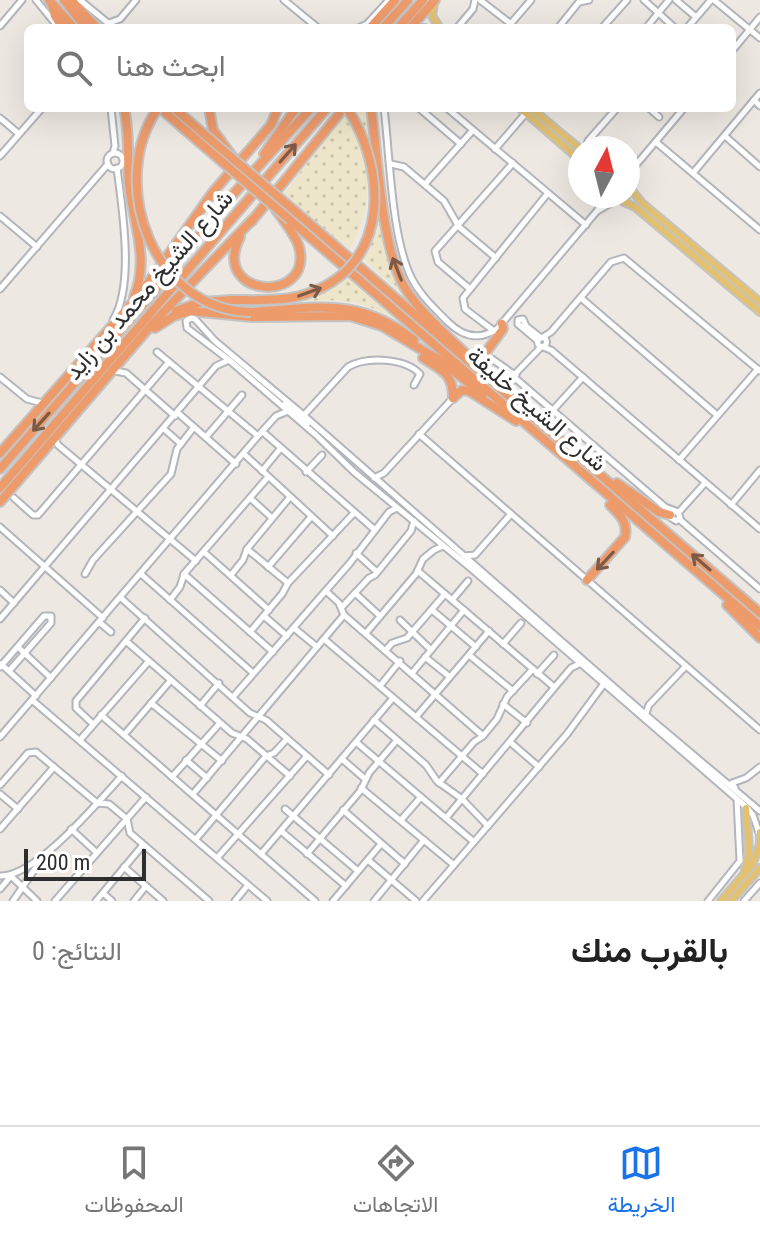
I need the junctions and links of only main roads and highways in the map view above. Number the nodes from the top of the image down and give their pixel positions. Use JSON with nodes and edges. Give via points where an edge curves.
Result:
{"nodes":[{"id":1,"x":64,"y":0,"type":"edge"},
{"id":2,"x":71,"y":0,"type":"edge"},
{"id":3,"x":408,"y":0,"type":"edge"},
{"id":4,"x":423,"y":0,"type":"edge"},
{"id":5,"x":435,"y":0,"type":"edge"},
{"id":6,"x":390,"y":1,"type":"edge"},
{"id":7,"x":50,"y":2,"type":"edge"},
{"id":8,"x":81,"y":12,"type":"junction"},
{"id":9,"x":65,"y":24,"type":"edge"},
{"id":10,"x":83,"y":24,"type":"edge"},
{"id":11,"x":93,"y":24,"type":"edge"},
{"id":12,"x":102,"y":24,"type":"edge"},
{"id":13,"x":373,"y":24,"type":"edge"},
{"id":14,"x":387,"y":24,"type":"edge"},
{"id":15,"x":402,"y":24,"type":"edge"},
{"id":16,"x":414,"y":24,"type":"edge"},
{"id":17,"x":437,"y":24,"type":"edge"},
{"id":18,"x":124,"y":112,"type":"edge"},
{"id":19,"x":157,"y":112,"type":"edge"},
{"id":20,"x":165,"y":112,"type":"edge"},
{"id":21,"x":178,"y":112,"type":"edge"},
{"id":22,"x":209,"y":112,"type":"edge"},
{"id":23,"x":277,"y":112,"type":"edge"},
{"id":24,"x":289,"y":112,"type":"edge"},
{"id":25,"x":291,"y":112,"type":"edge"},
{"id":26,"x":307,"y":112,"type":"edge"},
{"id":27,"x":324,"y":112,"type":"edge"},
{"id":28,"x":343,"y":112,"type":"edge"},
{"id":29,"x":348,"y":112,"type":"edge"},
{"id":30,"x":372,"y":112,"type":"edge"},
{"id":31,"x":528,"y":112,"type":"edge"},
{"id":32,"x":529,"y":112,"type":"edge"},
{"id":33,"x":202,"y":138,"type":"junction"},
{"id":34,"x":568,"y":139,"type":"edge"},
{"id":35,"x":250,"y":149,"type":"junction"},
{"id":36,"x":568,"y":149,"type":"edge"},
{"id":37,"x":236,"y":161,"type":"junction"},
{"id":38,"x":256,"y":169,"type":"junction"},
{"id":39,"x":640,"y":202,"type":"edge"},
{"id":40,"x":636,"y":208,"type":"edge"},
{"id":41,"x":290,"y":219,"type":"junction"},
{"id":42,"x":252,"y":220,"type":"junction"},
{"id":43,"x":716,"y":274,"type":"junction"},
{"id":44,"x":736,"y":282,"type":"junction"},
{"id":45,"x":760,"y":302,"type":"edge"},
{"id":46,"x":129,"y":307,"type":"junction"},
{"id":47,"x":760,"y":312,"type":"edge"},
{"id":48,"x":321,"y":316,"type":"junction"},
{"id":49,"x":500,"y":325,"type":"road end"},
{"id":50,"x":142,"y":338,"type":"junction"},
{"id":51,"x":439,"y":360,"type":"junction"},
{"id":52,"x":480,"y":373,"type":"junction"},
{"id":53,"x":491,"y":382,"type":"junction"},
{"id":54,"x":494,"y":398,"type":"junction"},
{"id":55,"x":523,"y":424,"type":"junction"},
{"id":56,"x":0,"y":453,"type":"edge"},
{"id":57,"x":0,"y":469,"type":"edge"},
{"id":58,"x":610,"y":482,"type":"junction"},
{"id":59,"x":0,"y":488,"type":"edge"},
{"id":60,"x":605,"y":494,"type":"junction"},
{"id":61,"x":0,"y":502,"type":"edge"},
{"id":62,"x":675,"y":514,"type":"road end"},
{"id":63,"x":669,"y":549,"type":"junction"},
{"id":64,"x":587,"y":580,"type":"road end"},
{"id":65,"x":760,"y":613,"type":"edge"},
{"id":66,"x":760,"y":626,"type":"edge"},
{"id":67,"x":760,"y":638,"type":"edge"},
{"id":68,"x":746,"y":808,"type":"road end"},
{"id":69,"x":760,"y":832,"type":"edge"},
{"id":70,"x":760,"y":843,"type":"edge"},
{"id":71,"x":759,"y":870,"type":"edge"},
{"id":72,"x":744,"y":874,"type":"junction"},
{"id":73,"x":721,"y":901,"type":"edge"},
{"id":74,"x":731,"y":901,"type":"edge"}],
"edges":[{"from":1,"to":10,"type":"highway"},
{"from":2,"to":8,"type":"highway"},
{"from":3,"to":14,"type":"highway"},
{"from":4,"to":15,"type":"highway"},
{"from":5,"to":16,"type":"highway"},
{"from":5,"to":17,"type":"main road","via":[[431,14]]},
{"from":6,"to":13,"type":"highway"},
{"from":7,"to":9,"type":"highway"},
{"from":8,"to":11,"type":"highway"},
{"from":8,"to":12,"type":"highway"},
{"from":18,"to":46,"type":"highway","via":[[142,260]]},
{"from":19,"to":51,"type":"highway","bridge":true,"via":[[142,137],[136,169],[139,203],[148,236],[185,289],[213,305],[251,312],[368,312]]},
{"from":20,"to":33,"type":"highway"},
{"from":21,"to":33,"type":"highway"},
{"from":22,"to":37,"type":"highway","bridge":true,"via":[[210,123]]},
{"from":23,"to":35,"type":"highway"},
{"from":24,"to":35,"type":"highway"},
{"from":25,"to":38,"type":"highway"},
{"from":26,"to":38,"type":"highway","name":"شارع الشيخ محمد بن زايد"},
{"from":59,"to":27,"type":"highway","name":"شارع الشيخ محمد بن زايد","one_way":true},
{"from":28,"to":42,"type":"highway"},
{"from":50,"to":29,"type":"highway","one_way":true,"bridge":true,"via":[[181,309],[201,302],[286,299],[314,292],[342,274],[360,252],[374,217],[368,151]]},
{"from":52,"to":30,"type":"highway","one_way":true,"via":[[418,306],[399,276],[388,238]]},
{"from":31,"to":36,"type":"main road"},
{"from":32,"to":34,"type":"main road"},
{"from":33,"to":37,"type":"highway","bridge":true},
{"from":33,"to":41,"type":"highway","bridge":true},
{"from":35,"to":46,"type":"highway"},
{"from":37,"to":41,"type":"highway","bridge":true},
{"from":38,"to":57,"type":"highway","name":"شارع الشيخ محمد بن زايد","one_way":true},
{"from":39,"to":44,"type":"main road"},
{"from":40,"to":43,"type":"main road"},
{"from":41,"to":42,"type":"highway","via":[[299,248],[298,267],[288,281],[265,288],[244,278],[235,263],[237,243]]},
{"from":41,"to":52,"type":"highway","name":"شارع الشيخ خليفة"},
{"from":41,"to":54,"type":"highway","name":"شارع الشيخ خليفة"},
{"from":42,"to":50,"type":"highway"},
{"from":43,"to":44,"type":"main road"},
{"from":43,"to":47,"type":"main road"},
{"from":44,"to":45,"type":"main road"},
{"from":46,"to":56,"type":"highway"},
{"from":48,"to":50,"type":"highway","via":[[185,312]]},
{"from":48,"to":51,"type":"highway","via":[[371,321]]},
{"from":48,"to":55,"type":"highway","via":[[384,331],[447,375],[453,398],[469,391]]},
{"from":49,"to":53,"type":"highway","via":[[503,328],[484,355]]},
{"from":50,"to":61,"type":"highway"},
{"from":51,"to":54,"type":"highway"},
{"from":52,"to":53,"type":"highway","name":"شارع الشيخ خليفة"},
{"from":53,"to":58,"type":"highway","name":"شارع الشيخ خليفة"},
{"from":54,"to":55,"type":"highway","name":"شارع الشيخ خليفة"},
{"from":55,"to":60,"type":"highway","name":"شارع الشيخ خليفة"},
{"from":58,"to":62,"type":"highway","via":[[659,512]]},
{"from":65,"to":58,"type":"highway","name":"شارع الشيخ خليفة","one_way":true},
{"from":60,"to":63,"type":"highway","name":"شارع الشيخ خليفة"},
{"from":60,"to":64,"type":"highway","one_way":true,"via":[[626,532]]},
{"from":63,"to":66,"type":"highway","name":"شارع الشيخ خليفة"},
{"from":63,"to":67,"type":"highway"},
{"from":68,"to":72,"type":"main road","via":[[749,855]]},
{"from":69,"to":70,"type":"main road"},
{"from":70,"to":72,"type":"main road"},
{"from":71,"to":74,"type":"main road"},
{"from":72,"to":73,"type":"main road"}]}
